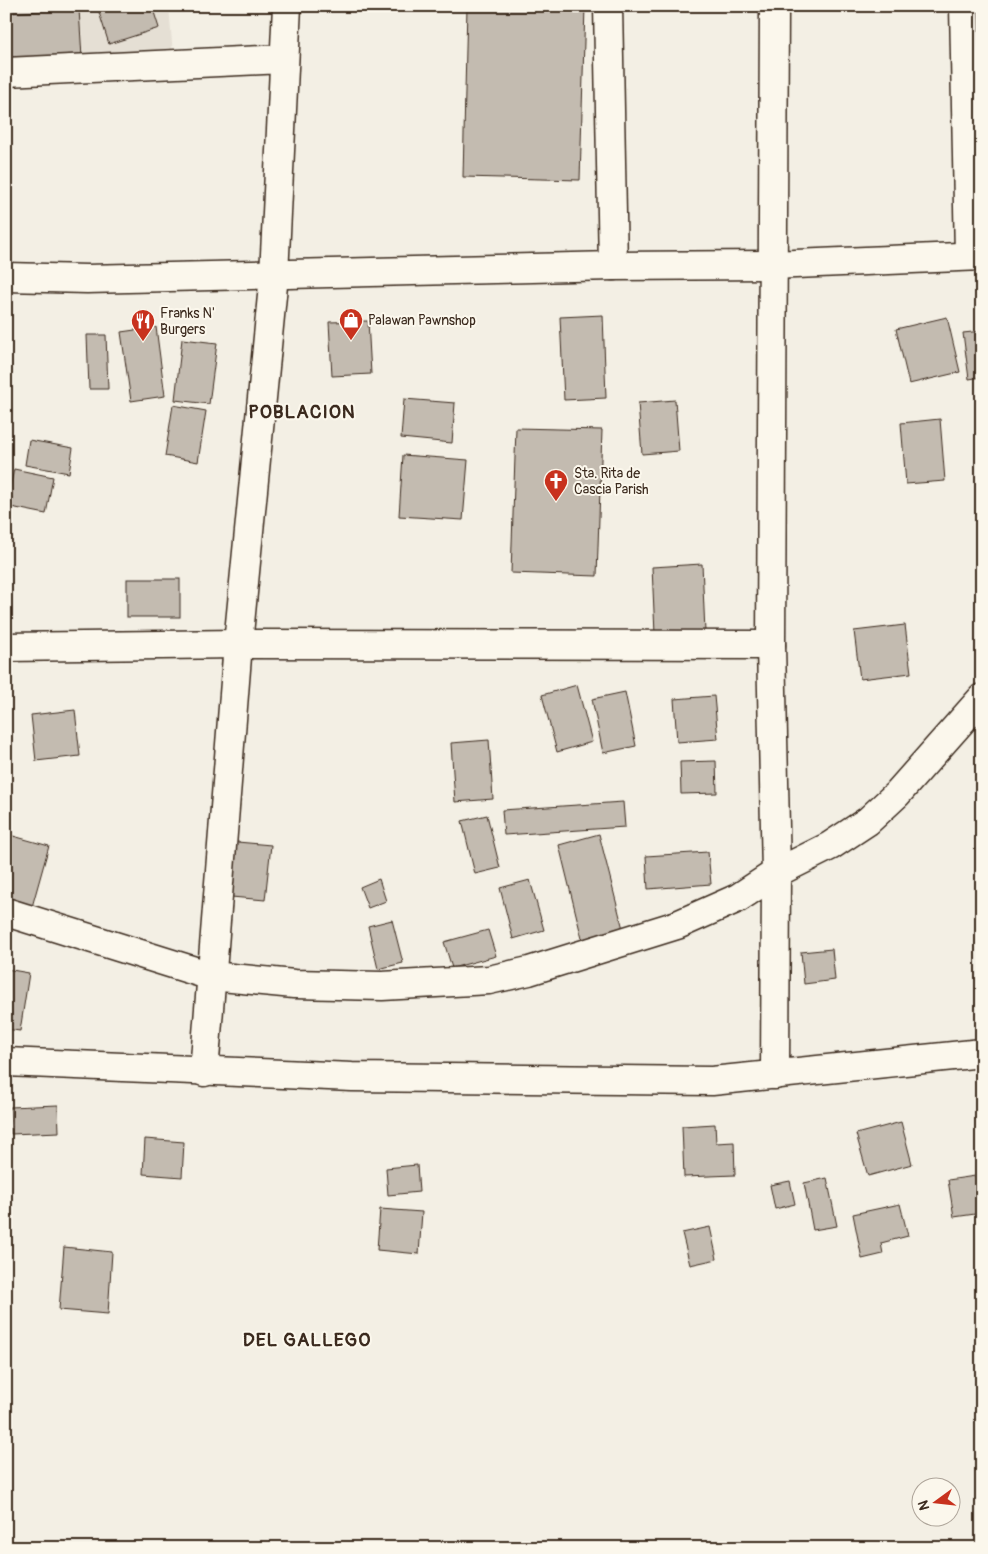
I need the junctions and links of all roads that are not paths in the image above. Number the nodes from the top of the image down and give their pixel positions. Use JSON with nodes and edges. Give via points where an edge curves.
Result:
{"nodes":[{"id":1,"x":287,"y":6,"type":"edge"},
{"id":2,"x":608,"y":6,"type":"edge"},
{"id":3,"x":774,"y":6,"type":"edge"},
{"id":4,"x":964,"y":6,"type":"edge"},
{"id":5,"x":284,"y":59,"type":"junction"},
{"id":6,"x":6,"y":72,"type":"edge"},
{"id":7,"x":976,"y":256,"type":"edge"},
{"id":8,"x":772,"y":265,"type":"junction"},
{"id":9,"x":613,"y":266,"type":"junction"},
{"id":10,"x":274,"y":275,"type":"junction"},
{"id":11,"x":6,"y":276,"type":"edge"},
{"id":12,"x":238,"y":644,"type":"junction"},
{"id":13,"x":771,"y":645,"type":"junction"},
{"id":14,"x":6,"y":647,"type":"edge"},
{"id":15,"x":982,"y":698,"type":"edge"},
{"id":16,"x":776,"y":873,"type":"junction"},
{"id":17,"x":6,"y":912,"type":"edge"},
{"id":18,"x":211,"y":976,"type":"junction"},
{"id":19,"x":982,"y":1053,"type":"edge"},
{"id":20,"x":6,"y":1062,"type":"edge"},
{"id":21,"x":204,"y":1072,"type":"junction"},
{"id":22,"x":775,"y":1074,"type":"junction"}],
"edges":[{"from":1,"to":5,"type":"street"},
{"from":2,"to":9,"type":"street"},
{"from":3,"to":8,"type":"street"},
{"from":4,"to":7,"type":"street"},
{"from":5,"to":6,"type":"street"},
{"from":5,"to":10,"type":"street"},
{"from":7,"to":8,"type":"street"},
{"from":8,"to":9,"type":"street"},
{"from":8,"to":13,"type":"street"},
{"from":9,"to":10,"type":"street"},
{"from":10,"to":11,"type":"street","via":[[87,279]]},
{"from":10,"to":12,"type":"street"},
{"from":12,"to":13,"type":"street"},
{"from":12,"to":14,"type":"street"},
{"from":12,"to":18,"type":"street"},
{"from":13,"to":16,"type":"street"},
{"from":15,"to":16,"type":"street","via":[[897,794],[868,821],[830,846]]},
{"from":16,"to":18,"type":"street","via":[[738,898],[677,925],[538,969],[489,980],[382,986],[294,984]]},
{"from":16,"to":22,"type":"street"},
{"from":17,"to":18,"type":"street"},
{"from":18,"to":21,"type":"street"},
{"from":19,"to":22,"type":"street"},
{"from":20,"to":21,"type":"street"},
{"from":21,"to":22,"type":"street","via":[[653,1082],[712,1081]]}]}
